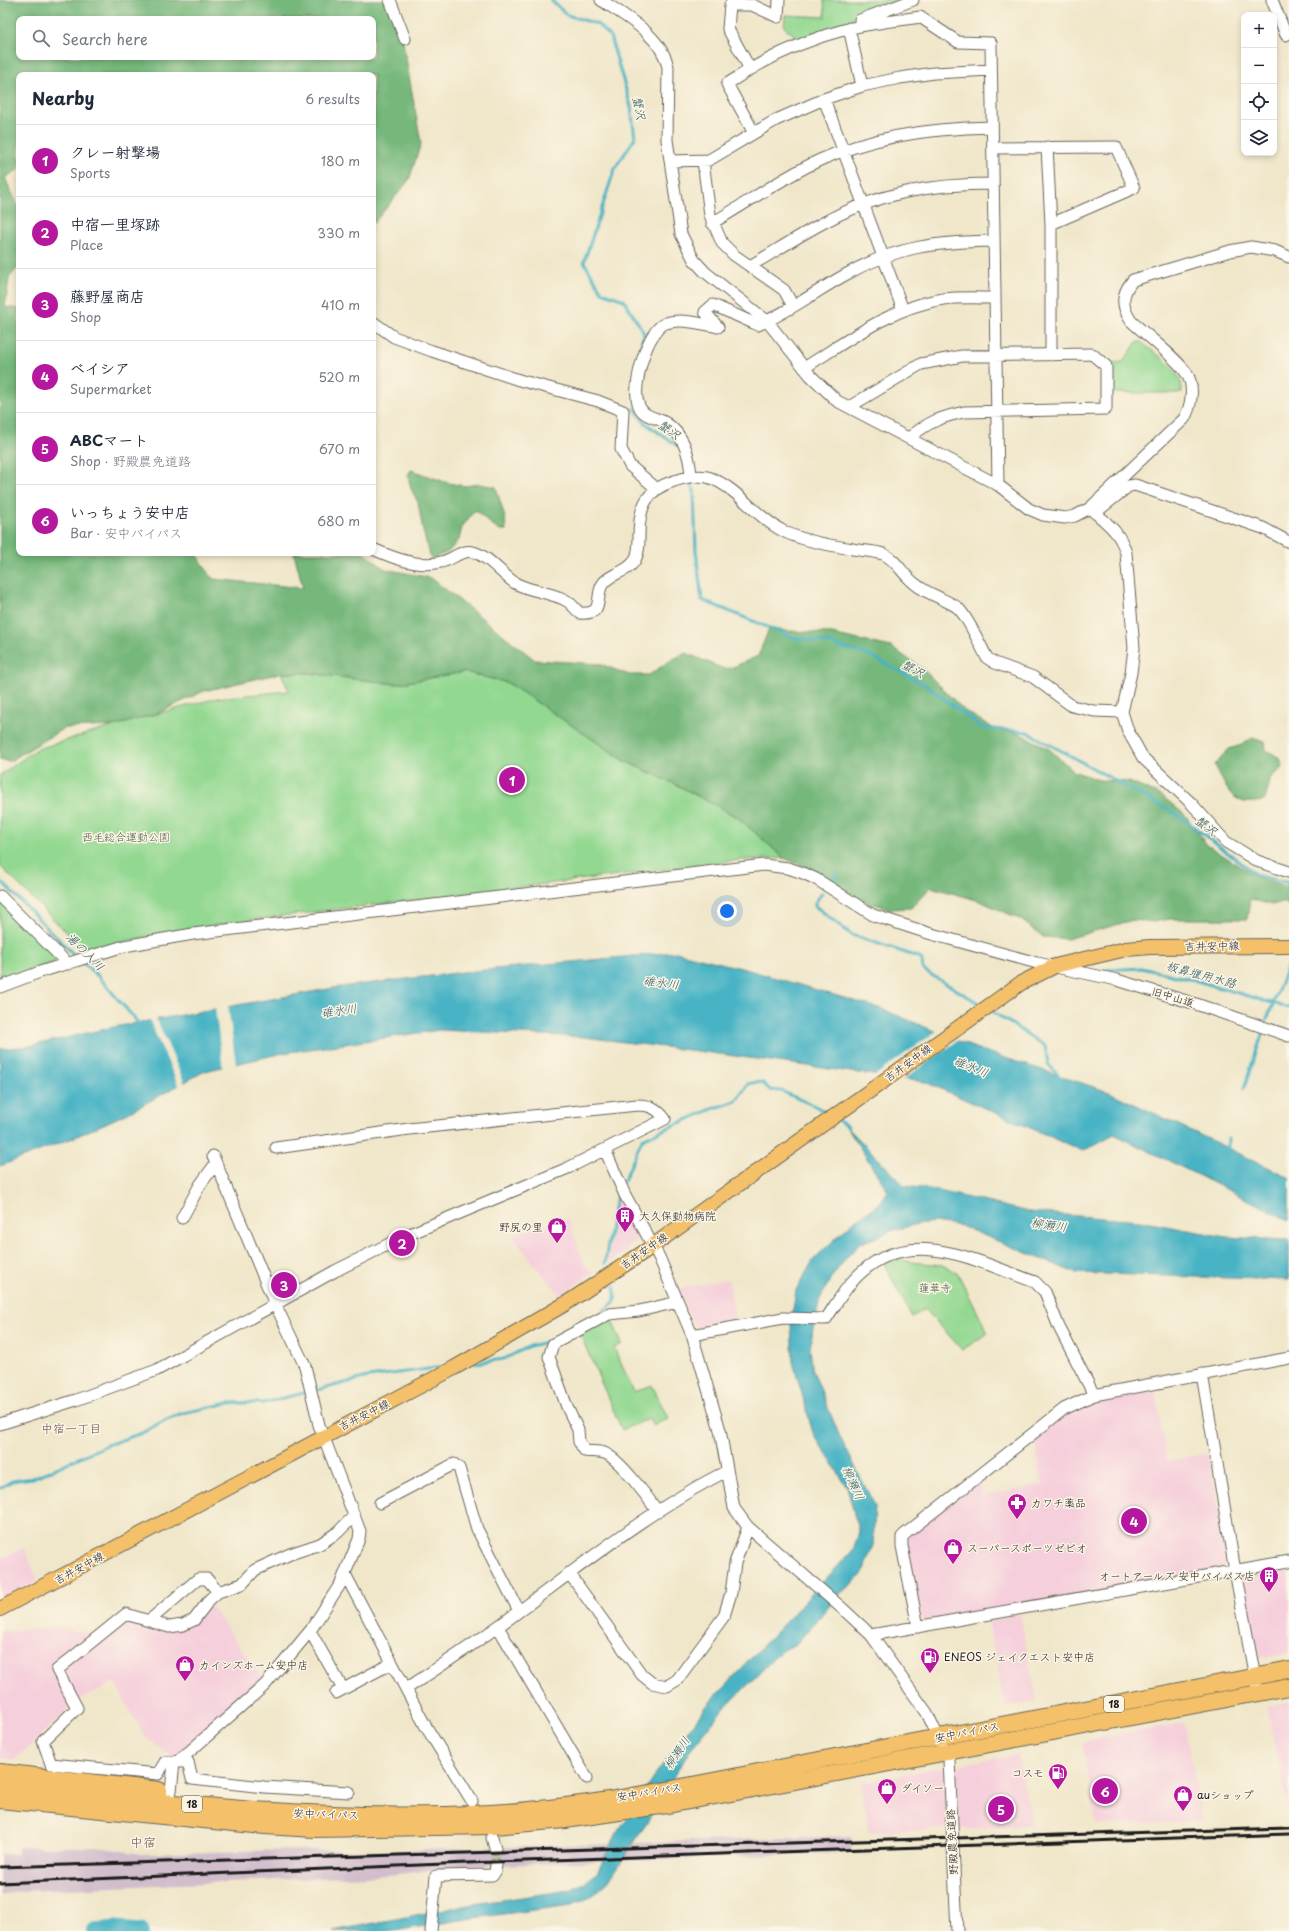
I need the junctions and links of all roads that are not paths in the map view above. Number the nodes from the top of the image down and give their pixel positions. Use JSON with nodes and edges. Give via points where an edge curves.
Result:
{"nodes":[{"id":1,"x":390,"y":0,"type":"edge"},
{"id":2,"x":601,"y":0,"type":"edge"},
{"id":3,"x":779,"y":0,"type":"edge"},
{"id":4,"x":914,"y":0,"type":"edge"},
{"id":5,"x":1272,"y":0,"type":"edge"},
{"id":6,"x":860,"y":27,"type":"junction"},
{"id":7,"x":849,"y":28,"type":"junction"},
{"id":8,"x":1286,"y":34,"type":"dead end"},
{"id":9,"x":405,"y":39,"type":"dead end"},
{"id":10,"x":750,"y":69,"type":"junction"},
{"id":11,"x":992,"y":70,"type":"junction"},
{"id":12,"x":862,"y":86,"type":"junction"},
{"id":13,"x":824,"y":99,"type":"junction"},
{"id":14,"x":992,"y":127,"type":"junction"},
{"id":15,"x":754,"y":132,"type":"junction"},
{"id":16,"x":1047,"y":147,"type":"junction"},
{"id":17,"x":993,"y":148,"type":"junction"},
{"id":18,"x":844,"y":152,"type":"junction"},
{"id":19,"x":670,"y":161,"type":"junction"},
{"id":20,"x":703,"y":161,"type":"junction"},
{"id":21,"x":993,"y":184,"type":"junction"},
{"id":22,"x":864,"y":205,"type":"junction"},
{"id":23,"x":712,"y":223,"type":"junction"},
{"id":24,"x":1051,"y":224,"type":"junction"},
{"id":25,"x":994,"y":241,"type":"junction"},
{"id":26,"x":884,"y":257,"type":"junction"},
{"id":27,"x":1289,"y":257,"type":"edge"},
{"id":28,"x":750,"y":266,"type":"junction"},
{"id":29,"x":995,"y":298,"type":"junction"},
{"id":30,"x":792,"y":306,"type":"junction"},
{"id":31,"x":904,"y":310,"type":"junction"},
{"id":32,"x":767,"y":321,"type":"junction"},
{"id":33,"x":376,"y":324,"type":"edge"},
{"id":34,"x":996,"y":355,"type":"junction"},
{"id":35,"x":1050,"y":355,"type":"junction"},
{"id":36,"x":804,"y":368,"type":"junction"},
{"id":37,"x":848,"y":407,"type":"junction"},
{"id":38,"x":997,"y":410,"type":"junction"},
{"id":39,"x":909,"y":438,"type":"junction"},
{"id":40,"x":691,"y":477,"type":"junction"},
{"id":41,"x":998,"y":485,"type":"junction"},
{"id":42,"x":657,"y":489,"type":"junction"},
{"id":43,"x":1093,"y":510,"type":"junction"},
{"id":44,"x":1289,"y":542,"type":"edge"},
{"id":45,"x":376,"y":550,"type":"edge"},
{"id":46,"x":1122,"y":712,"type":"junction"},
{"id":47,"x":1289,"y":872,"type":"edge"},
{"id":48,"x":0,"y":896,"type":"edge"},
{"id":49,"x":1289,"y":946,"type":"edge"},
{"id":50,"x":70,"y":963,"type":"junction"},
{"id":51,"x":1055,"y":966,"type":"junction"},
{"id":52,"x":0,"y":987,"type":"edge"},
{"id":53,"x":1289,"y":1036,"type":"edge"},
{"id":54,"x":276,"y":1148,"type":"dead end"},
{"id":55,"x":605,"y":1150,"type":"junction"},
{"id":56,"x":182,"y":1218,"type":"dead end"},
{"id":57,"x":653,"y":1245,"type":"junction"},
{"id":58,"x":678,"y":1302,"type":"junction"},
{"id":59,"x":275,"y":1304,"type":"junction"},
{"id":60,"x":692,"y":1335,"type":"junction"},
{"id":61,"x":1289,"y":1358,"type":"edge"},
{"id":62,"x":1202,"y":1374,"type":"junction"},
{"id":63,"x":1094,"y":1395,"type":"junction"},
{"id":64,"x":0,"y":1424,"type":"edge"},
{"id":65,"x":323,"y":1436,"type":"junction"},
{"id":66,"x":726,"y":1471,"type":"junction"},
{"id":67,"x":380,"y":1503,"type":"dead end"},
{"id":68,"x":658,"y":1512,"type":"junction"},
{"id":69,"x":353,"y":1517,"type":"junction"},
{"id":70,"x":748,"y":1527,"type":"junction"},
{"id":71,"x":1289,"y":1561,"type":"edge"},
{"id":72,"x":1235,"y":1570,"type":"junction"},
{"id":73,"x":569,"y":1573,"type":"junction"},
{"id":74,"x":345,"y":1574,"type":"junction"},
{"id":75,"x":218,"y":1592,"type":"junction"},
{"id":76,"x":0,"y":1609,"type":"edge"},
{"id":77,"x":519,"y":1611,"type":"junction"},
{"id":78,"x":150,"y":1620,"type":"junction"},
{"id":79,"x":498,"y":1627,"type":"junction"},
{"id":80,"x":918,"y":1627,"type":"junction"},
{"id":81,"x":310,"y":1631,"type":"junction"},
{"id":82,"x":870,"y":1635,"type":"junction"},
{"id":83,"x":392,"y":1663,"type":"junction"},
{"id":84,"x":1289,"y":1670,"type":"edge"},
{"id":85,"x":1257,"y":1685,"type":"junction"},
{"id":86,"x":1289,"y":1687,"type":"edge"},
{"id":87,"x":406,"y":1690,"type":"junction"},
{"id":88,"x":939,"y":1737,"type":"junction"},
{"id":89,"x":946,"y":1753,"type":"junction"},
{"id":90,"x":174,"y":1763,"type":"junction"},
{"id":91,"x":0,"y":1772,"type":"edge"},
{"id":92,"x":587,"y":1778,"type":"dead end"},
{"id":93,"x":0,"y":1785,"type":"edge"},
{"id":94,"x":171,"y":1791,"type":"junction"},
{"id":95,"x":349,"y":1792,"type":"dead end"},
{"id":96,"x":10,"y":1796,"type":"edge"},
{"id":97,"x":472,"y":1801,"type":"dead end"},
{"id":98,"x":0,"y":1809,"type":"edge"},
{"id":99,"x":368,"y":1815,"type":"junction"},
{"id":100,"x":314,"y":1829,"type":"junction"},
{"id":101,"x":496,"y":1865,"type":"dead end"},
{"id":102,"x":431,"y":1931,"type":"edge"},
{"id":103,"x":957,"y":1931,"type":"edge"}],
"edges":[{"from":1,"to":9,"type":"street"},
{"from":2,"to":19,"type":"street","via":[[647,32],[666,59],[667,140]]},
{"from":3,"to":10,"type":"street","via":[[778,17],[752,5],[730,5],[728,29]]},
{"from":4,"to":6,"type":"street","via":[[860,20]]},
{"from":5,"to":8,"type":"street"},
{"from":6,"to":7,"type":"street"},
{"from":6,"to":11,"type":"street","via":[[920,17],[958,42],[991,43]]},
{"from":7,"to":10,"type":"street","via":[[795,47]]},
{"from":7,"to":12,"type":"street"},
{"from":10,"to":15,"type":"street","via":[[727,84]]},
{"from":11,"to":12,"type":"street","via":[[934,73]]},
{"from":11,"to":14,"type":"street"},
{"from":12,"to":13,"type":"street"},
{"from":13,"to":15,"type":"street"},
{"from":13,"to":18,"type":"street"},
{"from":14,"to":17,"type":"street"},
{"from":14,"to":18,"type":"street","via":[[913,134],[870,143]]},
{"from":15,"to":20,"type":"street","via":[[709,160]]},
{"from":16,"to":17,"type":"street"},
{"from":16,"to":24,"type":"street"},
{"from":16,"to":24,"type":"street","via":[[1116,147],[1134,188]]},
{"from":17,"to":21,"type":"street"},
{"from":18,"to":22,"type":"street"},
{"from":18,"to":23,"type":"street","via":[[820,160]]},
{"from":19,"to":20,"type":"street"},
{"from":19,"to":32,"type":"street","via":[[681,234],[686,247],[705,272]]},
{"from":20,"to":23,"type":"street"},
{"from":21,"to":22,"type":"street","via":[[941,185],[900,193]]},
{"from":21,"to":25,"type":"street"},
{"from":22,"to":26,"type":"street"},
{"from":22,"to":28,"type":"street","via":[[821,224]]},
{"from":23,"to":28,"type":"street","via":[[722,243]]},
{"from":24,"to":35,"type":"street"},
{"from":25,"to":26,"type":"street","via":[[920,245]]},
{"from":25,"to":29,"type":"street"},
{"from":26,"to":30,"type":"street","via":[[846,274]]},
{"from":26,"to":31,"type":"street"},
{"from":27,"to":43,"type":"street","via":[[1263,248],[1251,247],[1139,277],[1129,286],[1124,298],[1125,311],[1131,321],[1188,375],[1191,401],[1184,419]]},
{"from":28,"to":30,"type":"street","via":[[784,290]]},
{"from":29,"to":31,"type":"street","via":[[943,299]]},
{"from":29,"to":34,"type":"street"},
{"from":30,"to":32,"type":"street"},
{"from":31,"to":36,"type":"street"},
{"from":32,"to":36,"type":"street"},
{"from":32,"to":40,"type":"street","via":[[758,325],[713,305],[705,312],[718,327],[694,322],[665,324],[648,345],[637,386],[637,403],[646,415],[667,424],[680,437],[686,448]]},
{"from":33,"to":42,"type":"street","via":[[394,337],[432,351],[519,380],[623,410],[621,449],[630,466]]},
{"from":34,"to":35,"type":"street"},
{"from":34,"to":37,"type":"street","via":[[962,356],[921,364]]},
{"from":34,"to":38,"type":"street"},
{"from":35,"to":38,"type":"street","via":[[1092,354],[1106,366],[1106,409]]},
{"from":36,"to":37,"type":"street","via":[[824,390]]},
{"from":37,"to":39,"type":"street"},
{"from":38,"to":39,"type":"street","via":[[964,412],[942,417],[924,426]]},
{"from":38,"to":41,"type":"street"},
{"from":39,"to":41,"type":"street"},
{"from":40,"to":42,"type":"street"},
{"from":40,"to":46,"type":"street","via":[[712,478],[762,518],[791,534],[883,554],[913,582],[958,607],[987,658],[1033,677],[1072,706],[1094,711]]},
{"from":41,"to":43,"type":"street","via":[[1029,509],[1043,515],[1065,518]]},
{"from":42,"to":45,"type":"street","via":[[650,494],[640,514],[636,559],[632,565],[606,580],[602,585],[598,605],[587,614],[580,613],[568,601],[516,583],[473,552],[461,553],[442,562],[418,563]]},
{"from":43,"to":44,"type":"street","via":[[1128,486],[1135,485],[1263,528]]},
{"from":43,"to":46,"type":"street","via":[[1114,529],[1122,541],[1126,554],[1134,648]]},
{"from":46,"to":47,"type":"street","via":[[1128,731],[1143,758],[1191,803],[1226,842],[1257,861]]},
{"from":48,"to":50,"type":"street"},
{"from":49,"to":51,"type":"main road","name":"吉井安中線","via":[[1126,949]]},
{"from":50,"to":51,"type":"street","name":"旧中山道","via":[[140,942],[193,934],[764,865],[803,873],[860,908],[887,920]]},
{"from":50,"to":52,"type":"street","name":"旧中山道"},
{"from":51,"to":53,"type":"street","name":"旧中山道","via":[[1117,980]]},
{"from":51,"to":57,"type":"main road","name":"吉井安中線","via":[[1006,994]]},
{"from":54,"to":55,"type":"street","via":[[402,1130],[637,1105],[652,1107],[665,1119]]},
{"from":55,"to":57,"type":"street","name":"野殿農免道路","via":[[625,1195]]},
{"from":55,"to":59,"type":"street","via":[[531,1185],[405,1236]]},
{"from":56,"to":59,"type":"street","via":[[214,1160]]},
{"from":57,"to":58,"type":"street","name":"野殿農免道路"},
{"from":57,"to":65,"type":"main road","name":"吉井安中線","via":[[512,1336]]},
{"from":58,"to":60,"type":"street","name":"野殿農免道路"},
{"from":58,"to":68,"type":"street","via":[[638,1311],[609,1314],[553,1344],[549,1357],[578,1430],[579,1442],[585,1451],[604,1453],[613,1458]]},
{"from":59,"to":64,"type":"street","via":[[157,1370],[76,1400]]},
{"from":59,"to":65,"type":"street","via":[[304,1366]]},
{"from":60,"to":63,"type":"street","via":[[786,1318],[826,1319],[851,1283],[878,1260],[894,1253],[911,1250],[933,1249],[954,1252],[1035,1282],[1045,1292],[1059,1327]]},
{"from":60,"to":66,"type":"street","name":"野殿農免道路","via":[[720,1430]]},
{"from":61,"to":62,"type":"street"},
{"from":62,"to":63,"type":"street"},
{"from":62,"to":72,"type":"street"},
{"from":63,"to":80,"type":"street","via":[[1064,1409],[905,1534],[902,1546]]},
{"from":65,"to":69,"type":"street"},
{"from":65,"to":76,"type":"main road","name":"吉井安中線"},
{"from":66,"to":68,"type":"street"},
{"from":66,"to":70,"type":"street","name":"野殿農免道路","via":[[734,1508]]},
{"from":67,"to":77,"type":"street","via":[[454,1464],[459,1468],[476,1529]]},
{"from":68,"to":73,"type":"street"},
{"from":69,"to":74,"type":"street","via":[[360,1531],[359,1539]]},
{"from":69,"to":75,"type":"street","via":[[338,1532],[320,1544],[254,1570],[242,1584]]},
{"from":70,"to":73,"type":"street","via":[[735,1563],[731,1593],[724,1616],[677,1680],[667,1686],[652,1683],[642,1675]]},
{"from":70,"to":82,"type":"street","name":"野殿農免道路","via":[[843,1608]]},
{"from":71,"to":72,"type":"street"},
{"from":72,"to":80,"type":"street"},
{"from":72,"to":85,"type":"street"},
{"from":73,"to":77,"type":"street"},
{"from":74,"to":81,"type":"street"},
{"from":74,"to":83,"type":"street"},
{"from":75,"to":78,"type":"street","via":[[194,1620],[183,1626],[169,1628]]},
{"from":75,"to":78,"type":"street","via":[[207,1579],[198,1579]]},
{"from":77,"to":79,"type":"street"},
{"from":78,"to":90,"type":"street","via":[[126,1614],[57,1670],[77,1708],[42,1741],[51,1764],[158,1774],[165,1762]]},
{"from":79,"to":87,"type":"street"},
{"from":79,"to":92,"type":"street"},
{"from":80,"to":82,"type":"street"},
{"from":81,"to":83,"type":"street","via":[[340,1691]]},
{"from":81,"to":90,"type":"street","via":[[265,1685]]},
{"from":82,"to":88,"type":"street","name":"野殿農免道路","via":[[927,1713]]},
{"from":83,"to":87,"type":"street"},
{"from":84,"to":85,"type":"highway","name":"安中バイパス","number":"18"},
{"from":85,"to":86,"type":"highway","name":"安中バイパス","number":"18"},
{"from":85,"to":88,"type":"highway","name":"安中バイパス","number":"18"},
{"from":85,"to":89,"type":"highway","name":"安中バイパス","number":"18"},
{"from":87,"to":97,"type":"street","via":[[425,1726]]},
{"from":88,"to":89,"type":"street","name":"野殿農免道路"},
{"from":88,"to":99,"type":"highway","name":"安中バイパス","number":"18","via":[[685,1786],[563,1806],[492,1813]]},
{"from":89,"to":100,"type":"highway","name":"安中バイパス","number":"18","via":[[673,1804],[565,1820],[493,1826]]},
{"from":89,"to":103,"type":"street","name":"野殿農免道路","via":[[949,1760]]},
{"from":90,"to":94,"type":"street"},
{"from":90,"to":95,"type":"street","via":[[188,1762],[192,1779],[264,1787]]},
{"from":91,"to":94,"type":"highway"},
{"from":93,"to":96,"type":"highway","name":"安中バイパス","number":"18"},
{"from":94,"to":99,"type":"highway"},
{"from":96,"to":99,"type":"highway","name":"安中バイパス","number":"18","via":[[266,1812]]},
{"from":96,"to":100,"type":"highway","name":"安中バイパス","number":"18","via":[[257,1825]]},
{"from":98,"to":100,"type":"highway","via":[[228,1832]]},
{"from":101,"to":102,"type":"street","via":[[492,1874],[436,1876]]}]}
